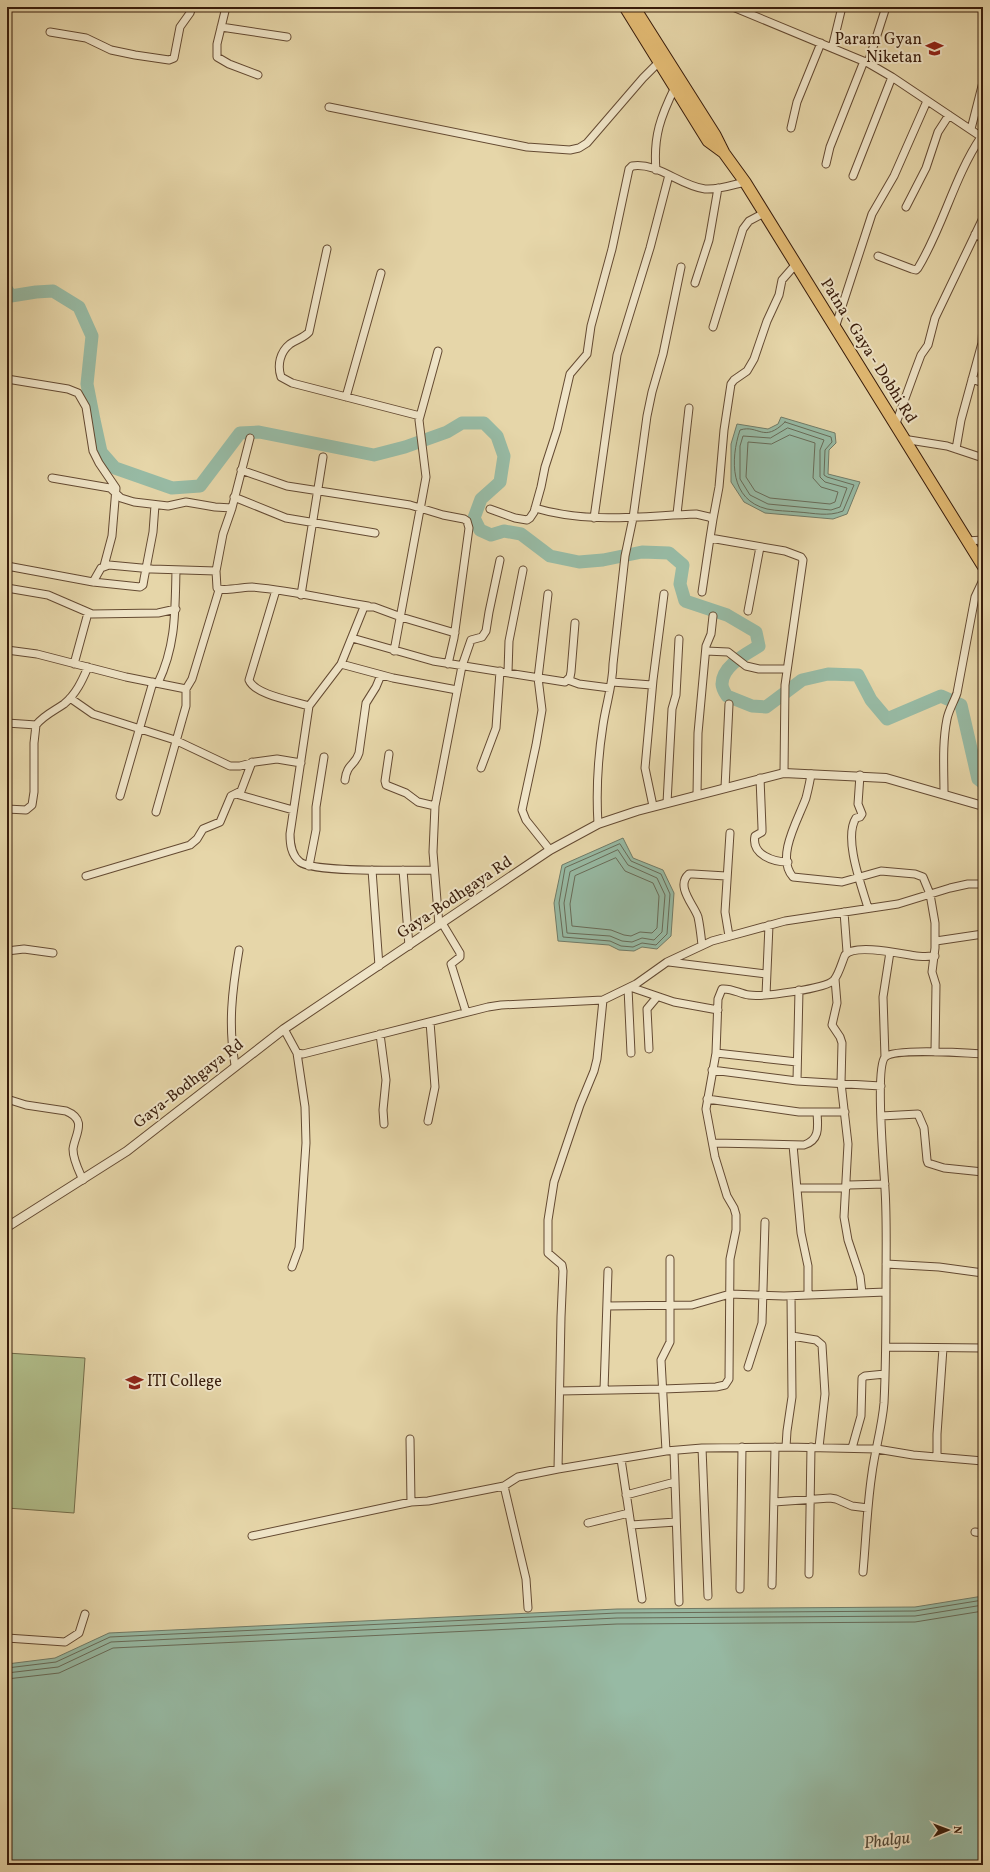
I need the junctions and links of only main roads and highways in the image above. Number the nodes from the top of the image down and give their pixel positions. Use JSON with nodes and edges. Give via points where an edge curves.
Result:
{"nodes":[{"id":1,"x":625,"y":7,"type":"edge"},
{"id":2,"x":634,"y":7,"type":"edge"},
{"id":3,"x":724,"y":153,"type":"junction"},
{"id":4,"x":983,"y":566,"type":"edge"}],
"edges":[{"from":1,"to":3,"type":"main road","name":"Patna - Gaya - Dobhi Rd","via":[[708,141]]},
{"from":2,"to":3,"type":"main road","name":"Patna - Gaya - Dobhi Rd"},
{"from":3,"to":4,"type":"main road","name":"Patna - Gaya - Dobhi Rd","via":[[745,182]]}]}
